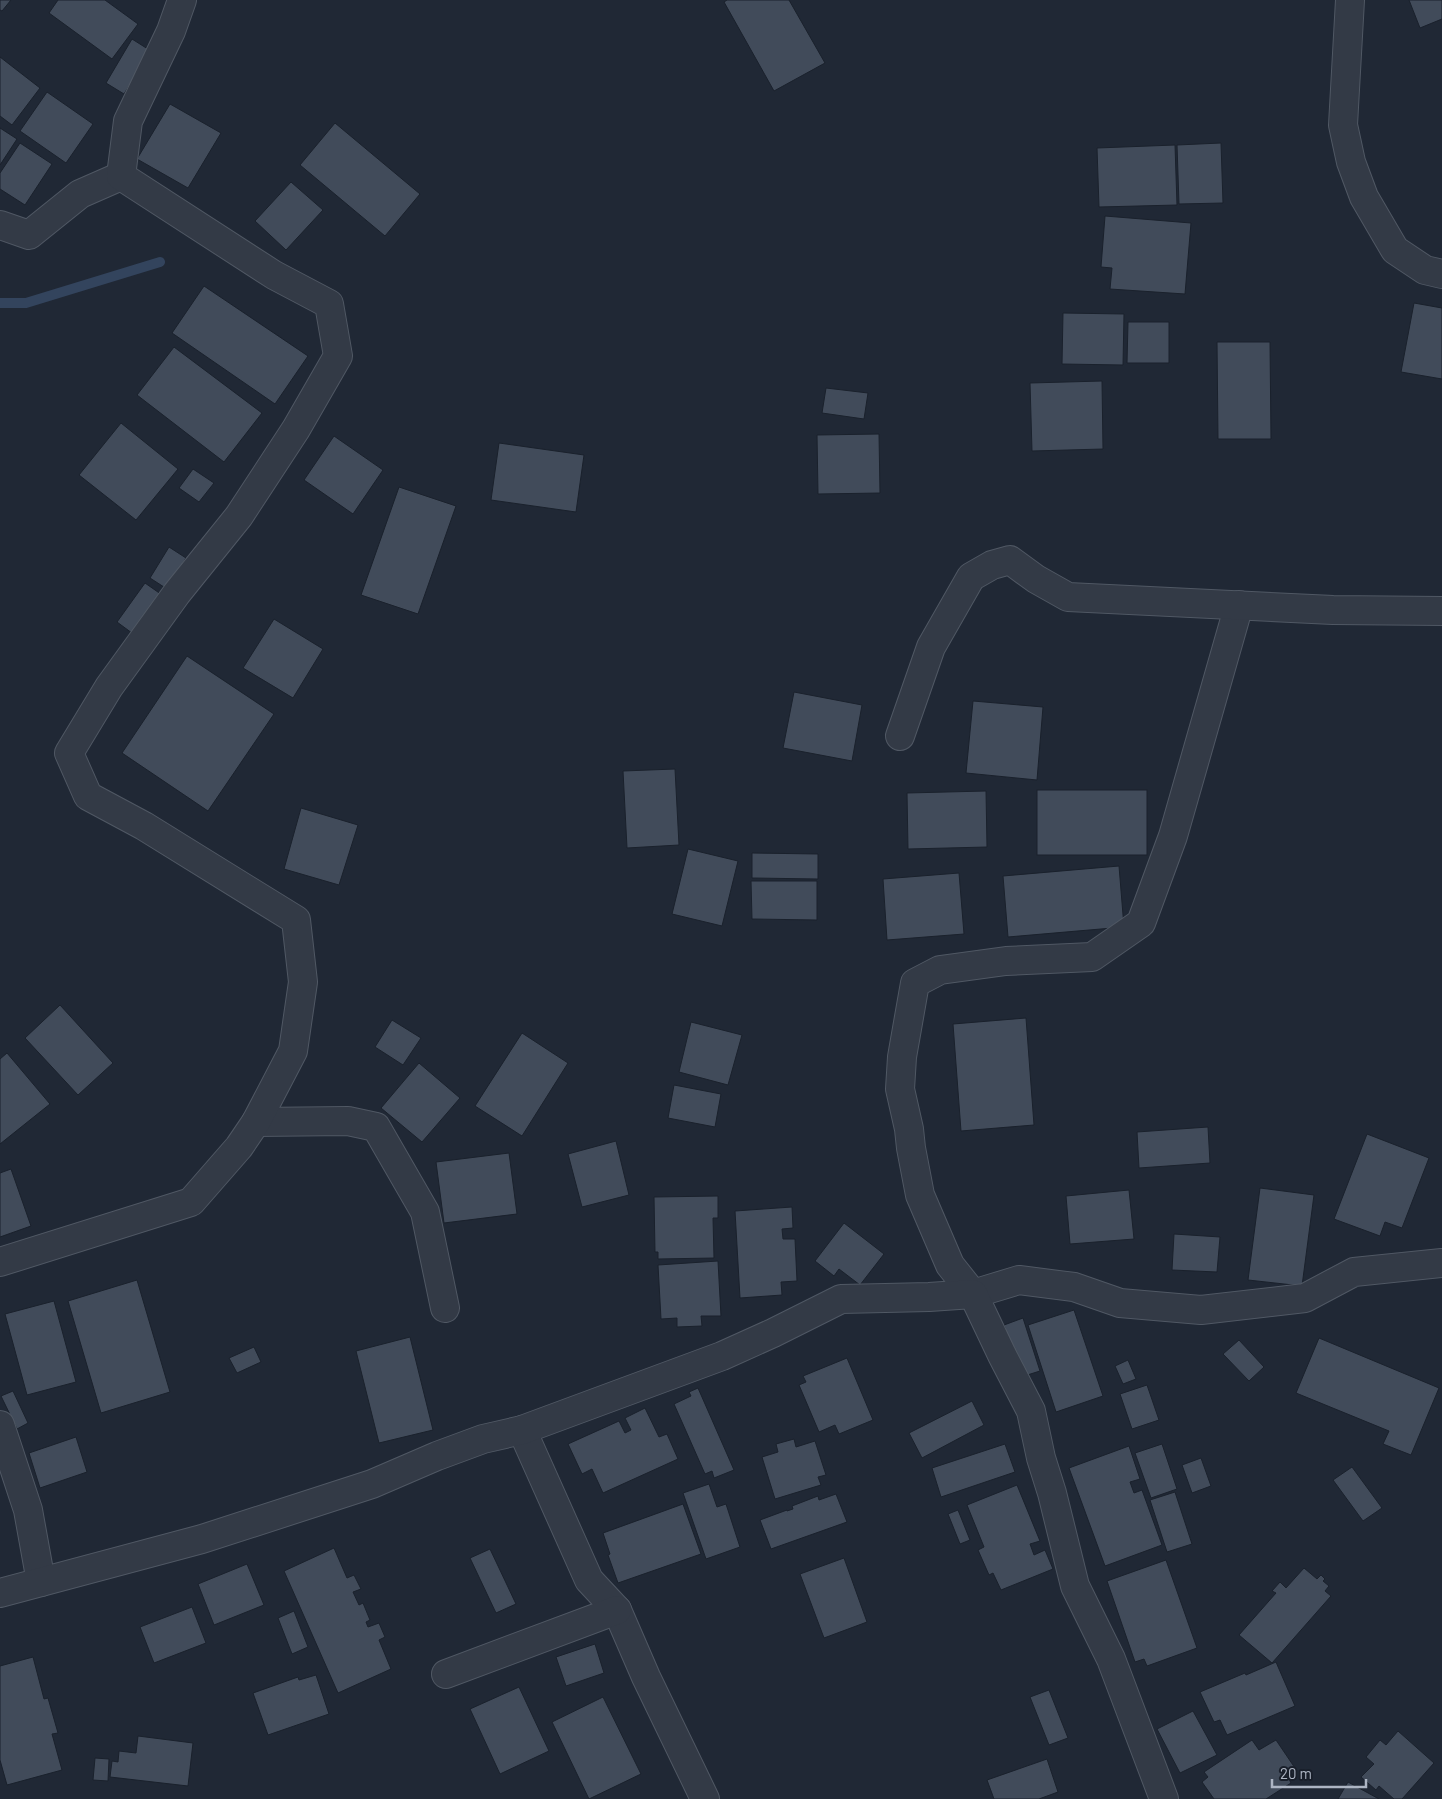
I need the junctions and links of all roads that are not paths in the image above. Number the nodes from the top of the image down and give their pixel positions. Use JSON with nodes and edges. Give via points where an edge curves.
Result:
{"nodes":[{"id":1,"x":182,"y":0,"type":"edge"},
{"id":2,"x":1350,"y":0,"type":"edge"},
{"id":3,"x":121,"y":176,"type":"junction"},
{"id":4,"x":0,"y":225,"type":"edge"},
{"id":5,"x":1442,"y":274,"type":"edge"},
{"id":6,"x":1239,"y":606,"type":"junction"},
{"id":7,"x":1442,"y":611,"type":"edge"},
{"id":8,"x":900,"y":736,"type":"dead end"},
{"id":9,"x":256,"y":1122,"type":"junction"},
{"id":10,"x":0,"y":1262,"type":"edge"},
{"id":11,"x":1442,"y":1263,"type":"edge"},
{"id":12,"x":973,"y":1294,"type":"junction"},
{"id":13,"x":444,"y":1308,"type":"dead end"},
{"id":14,"x":0,"y":1426,"type":"edge"},
{"id":15,"x":522,"y":1430,"type":"junction"},
{"id":16,"x":41,"y":1582,"type":"junction"},
{"id":17,"x":0,"y":1593,"type":"edge"},
{"id":18,"x":617,"y":1610,"type":"junction"},
{"id":19,"x":446,"y":1674,"type":"dead end"},
{"id":20,"x":705,"y":1799,"type":"edge"},
{"id":21,"x":1164,"y":1799,"type":"edge"}],
"edges":[{"from":1,"to":3,"type":"street","via":[[171,31],[128,121]]},
{"from":2,"to":5,"type":"street","via":[[1343,124],[1351,162],[1364,197],[1395,250],[1425,270]]},
{"from":3,"to":4,"type":"street","via":[[80,194],[29,235]]},
{"from":3,"to":9,"type":"street","via":[[274,275],[329,304],[338,356],[296,429],[239,516],[177,593],[114,680],[69,754],[88,796],[144,826],[296,920],[303,982],[293,1051]]},
{"from":6,"to":7,"type":"street"},
{"from":6,"to":8,"type":"street","via":[[1068,597],[1010,560],[992,564],[970,578],[931,647]]},
{"from":6,"to":12,"type":"street","via":[[1172,836],[1141,923],[1092,957],[940,970],[915,983],[902,1057],[900,1089],[916,1176],[920,1195],[950,1265]]},
{"from":9,"to":10,"type":"street","via":[[239,1147],[191,1202]]},
{"from":9,"to":13,"type":"street","via":[[348,1121],[376,1127],[425,1212]]},
{"from":11,"to":12,"type":"street","via":[[1354,1272],[1305,1298],[1201,1310],[1120,1303],[1074,1287],[1019,1280]]},
{"from":12,"to":15,"type":"street","via":[[841,1298],[722,1356]]},
{"from":12,"to":21,"type":"street","via":[[1031,1412],[1076,1586],[1111,1659]]},
{"from":14,"to":16,"type":"street","via":[[28,1510]]},
{"from":15,"to":16,"type":"street","via":[[483,1439],[372,1484],[202,1539]]},
{"from":15,"to":18,"type":"street","via":[[589,1580]]},
{"from":16,"to":17,"type":"street"},
{"from":18,"to":19,"type":"street"},
{"from":18,"to":20,"type":"street"}]}
